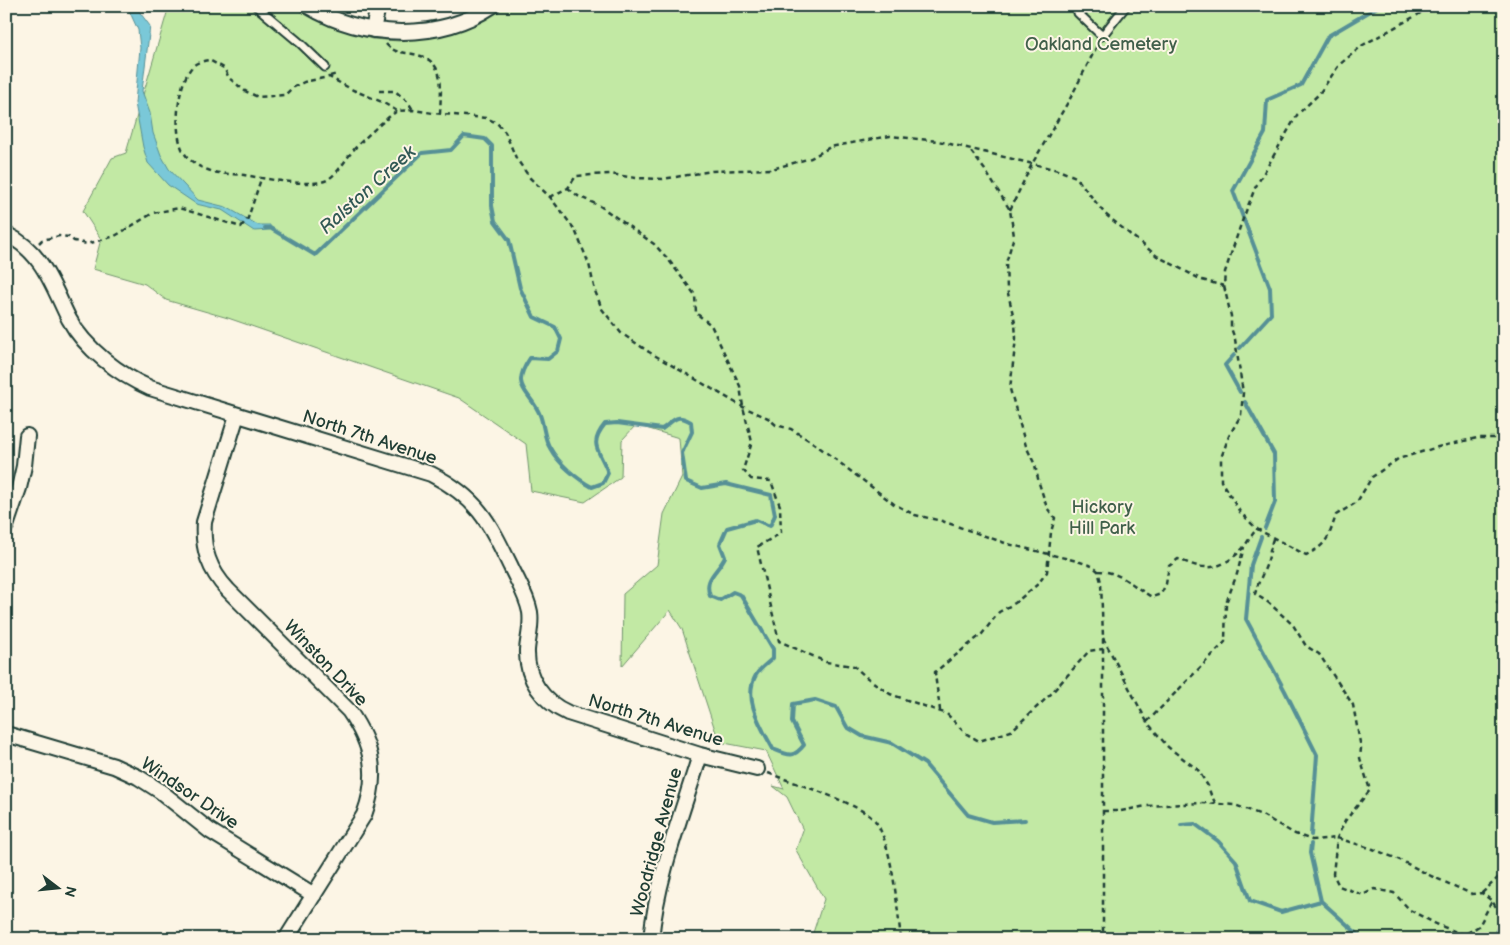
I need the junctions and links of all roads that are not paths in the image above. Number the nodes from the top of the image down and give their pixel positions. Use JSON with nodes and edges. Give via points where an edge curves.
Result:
{"nodes":[{"id":1,"x":256,"y":6,"type":"edge"},
{"id":2,"x":308,"y":6,"type":"edge"},
{"id":3,"x":378,"y":6,"type":"edge"},
{"id":4,"x":492,"y":6,"type":"edge"},
{"id":5,"x":1077,"y":6,"type":"edge"},
{"id":6,"x":1126,"y":6,"type":"edge"},
{"id":7,"x":377,"y":30,"type":"junction"},
{"id":8,"x":325,"y":66,"type":"dead end"},
{"id":9,"x":6,"y":234,"type":"edge"},
{"id":10,"x":237,"y":415,"type":"junction"},
{"id":11,"x":27,"y":436,"type":"dead end"},
{"id":12,"x":6,"y":526,"type":"edge"},
{"id":13,"x":6,"y":734,"type":"edge"},
{"id":14,"x":700,"y":754,"type":"junction"},
{"id":15,"x":757,"y":769,"type":"road end"},
{"id":16,"x":314,"y":895,"type":"junction"},
{"id":17,"x":286,"y":939,"type":"edge"},
{"id":18,"x":651,"y":939,"type":"edge"}],
"edges":[{"from":1,"to":8,"type":"lane"},
{"from":2,"to":7,"type":"street","via":[[332,18]]},
{"from":3,"to":7,"type":"street"},
{"from":4,"to":7,"type":"street","via":[[468,19],[445,26],[421,31]]},
{"from":5,"to":6,"type":"lane","via":[[1078,13],[1102,36]]},
{"from":9,"to":10,"type":"street","name":"North 7th Avenue","via":[[40,261],[83,339],[117,371],[150,388]]},
{"from":10,"to":14,"type":"street","name":"North 7th Avenue","via":[[431,474],[455,488],[487,520],[527,598],[531,630],[528,663],[532,678],[544,697],[568,714]]},
{"from":10,"to":16,"type":"street","name":"Winston Drive","via":[[204,522],[205,552],[210,566],[228,590],[349,711],[369,746],[372,763],[373,783],[364,816]]},
{"from":11,"to":12,"type":"street","via":[[19,488]]},
{"from":13,"to":16,"type":"street","name":"Windsor Drive","via":[[114,766],[138,777],[210,831]]},
{"from":14,"to":15,"type":"street","name":"North 7th Avenue"},
{"from":14,"to":18,"type":"street","name":"Woodridge Avenue","via":[[661,884]]},
{"from":16,"to":17,"type":"street","name":"Winston Drive"}]}
